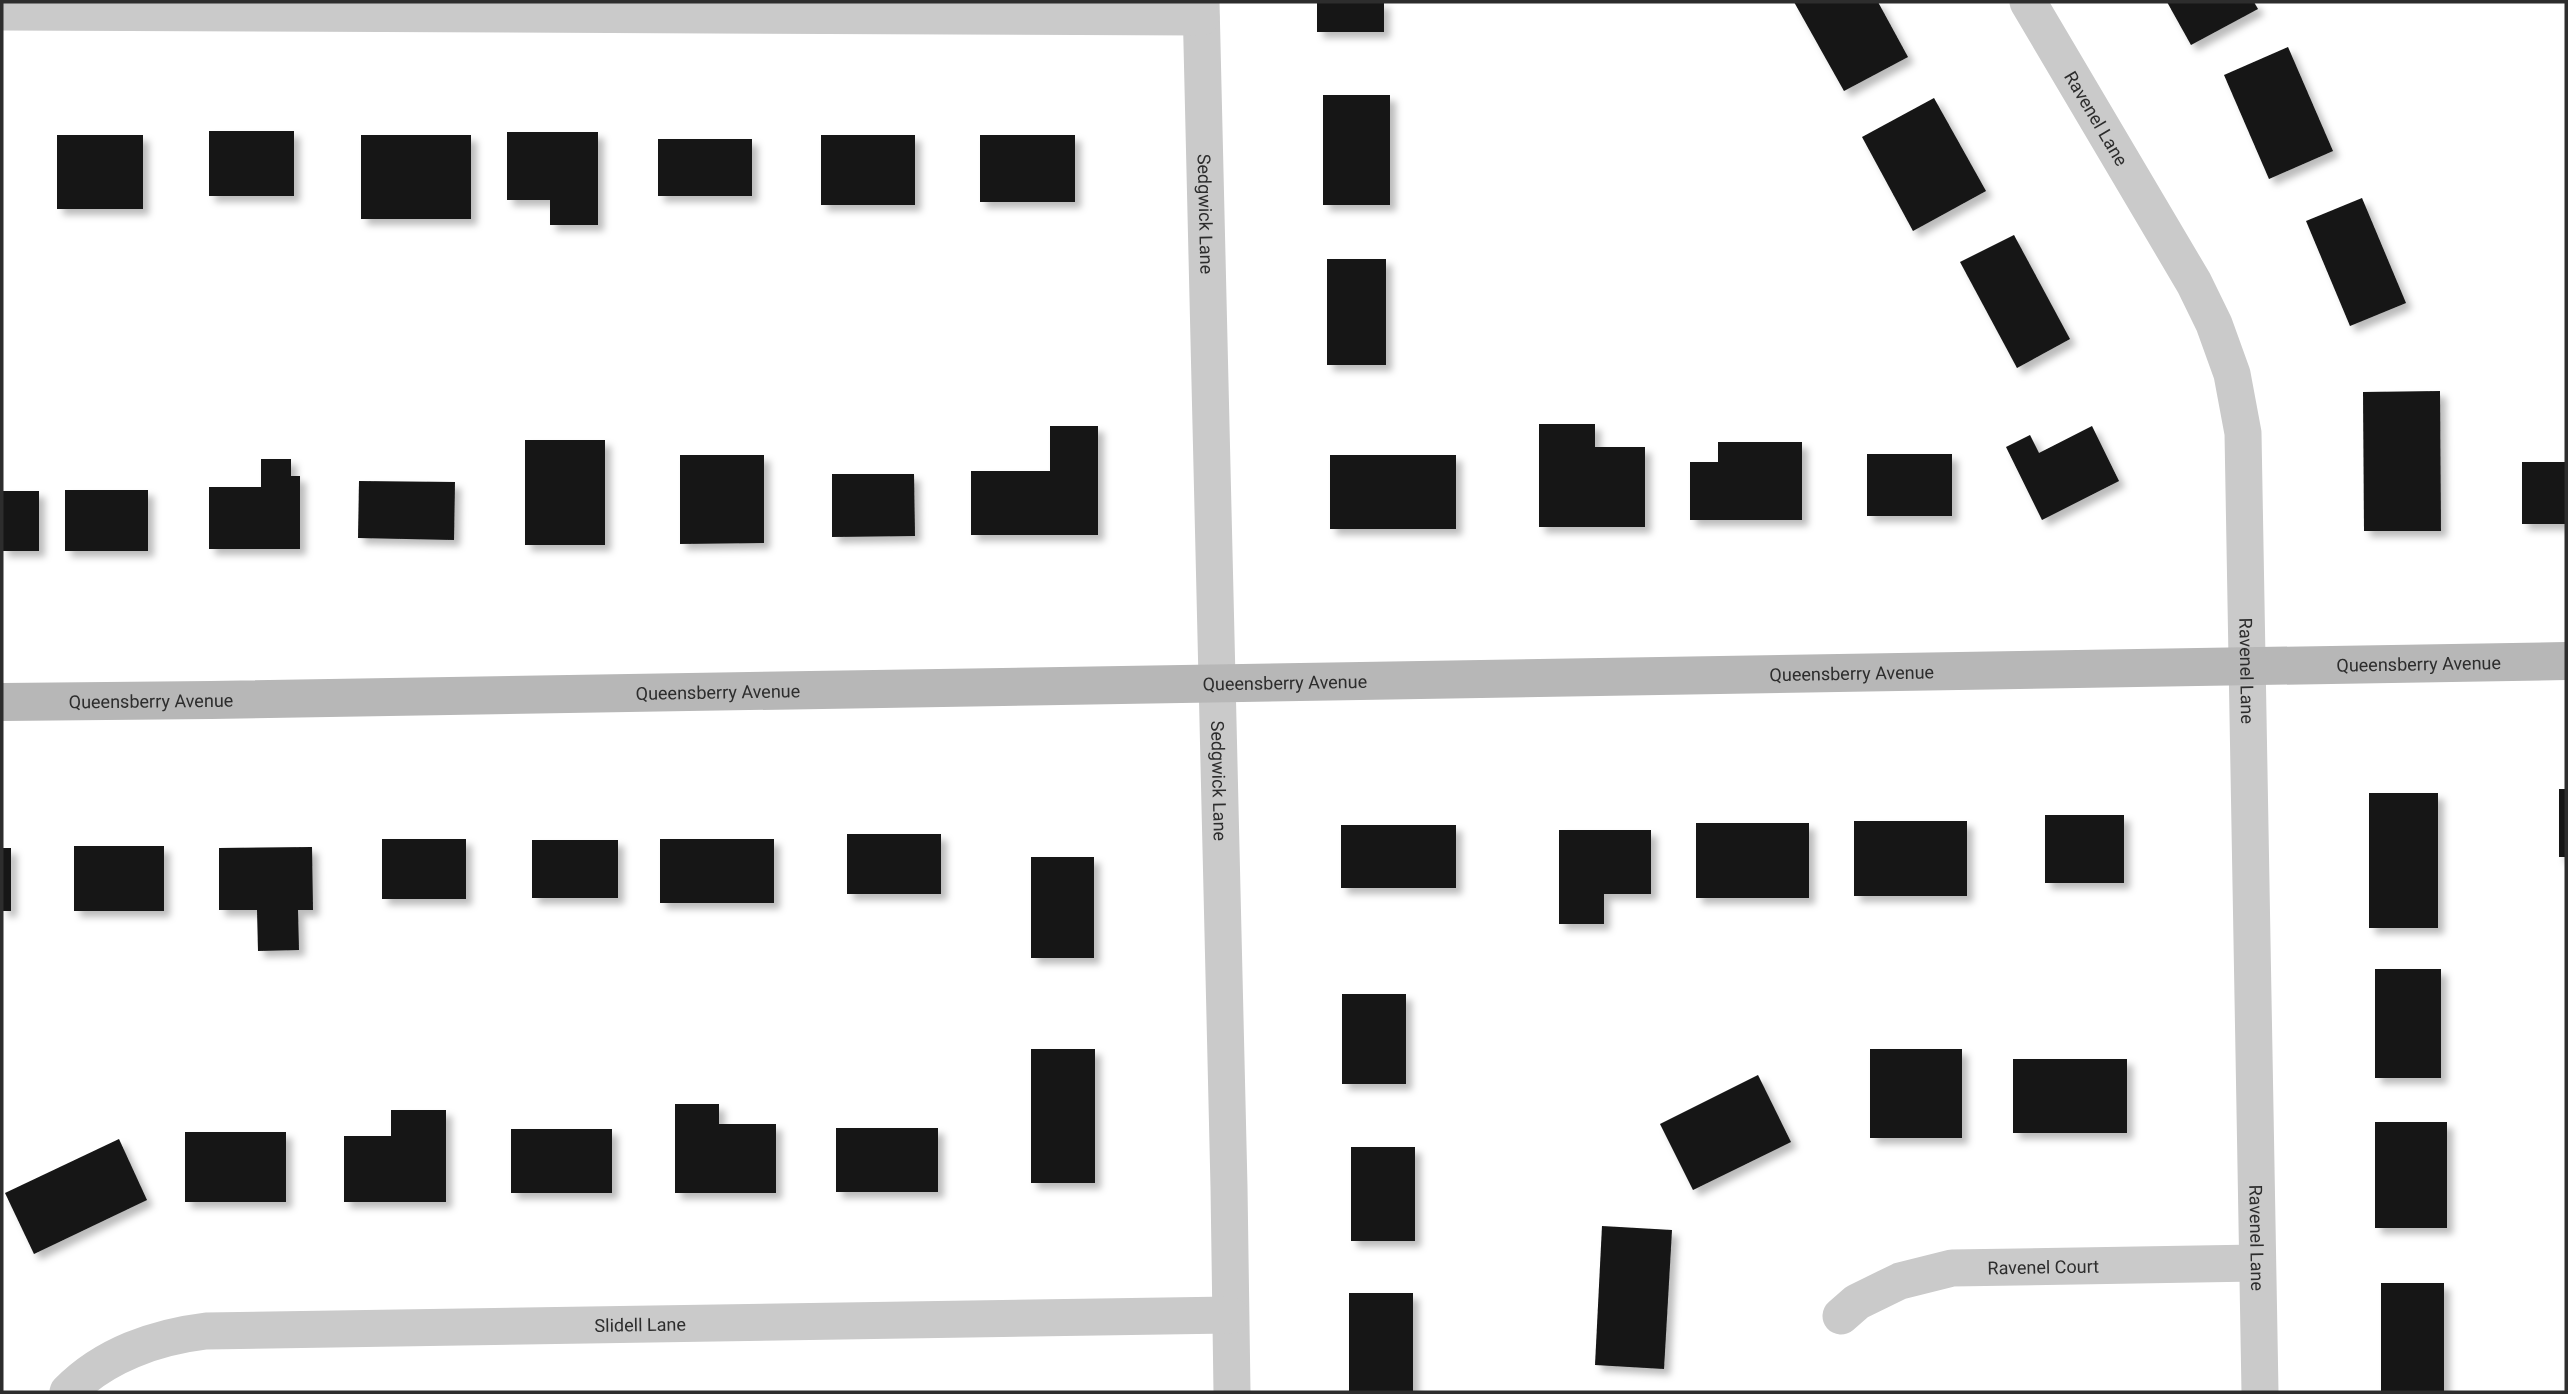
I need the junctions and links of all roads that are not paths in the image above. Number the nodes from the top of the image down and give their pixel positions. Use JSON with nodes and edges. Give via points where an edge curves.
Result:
{"nodes":[{"id":1,"x":2028,"y":2,"type":"edge"},
{"id":2,"x":1201,"y":9,"type":"edge"},
{"id":3,"x":2,"y":12,"type":"edge"},
{"id":4,"x":2566,"y":661,"type":"edge"},
{"id":5,"x":2248,"y":666,"type":"junction"},
{"id":6,"x":1217,"y":684,"type":"junction"},
{"id":7,"x":2,"y":702,"type":"edge"},
{"id":8,"x":2257,"y":1263,"type":"junction"},
{"id":9,"x":1230,"y":1315,"type":"junction"},
{"id":10,"x":1841,"y":1316,"type":"dead end"},
{"id":11,"x":68,"y":1392,"type":"edge"},
{"id":12,"x":1232,"y":1392,"type":"edge"},
{"id":13,"x":2260,"y":1392,"type":"edge"}],
"edges":[{"from":1,"to":5,"type":"street","name":"Ravenel Lane","via":[[2194,283],[2232,374],[2243,433]]},
{"from":2,"to":3,"type":"street"},
{"from":2,"to":6,"type":"street","name":"Sedgwick Lane"},
{"from":4,"to":5,"type":"street","name":"Queensberry Avenue"},
{"from":5,"to":6,"type":"street","name":"Queensberry Avenue"},
{"from":5,"to":8,"type":"street","name":"Ravenel Lane"},
{"from":6,"to":7,"type":"street","name":"Queensberry Avenue"},
{"from":6,"to":9,"type":"street","name":"Sedgwick Lane"},
{"from":8,"to":10,"type":"street","name":"Ravenel Court","via":[[1952,1268],[1900,1281],[1857,1302]]},
{"from":8,"to":13,"type":"street","name":"Ravenel Lane"},
{"from":9,"to":11,"type":"street","name":"Slidell Lane","via":[[206,1331],[139,1346],[101,1365]]},
{"from":9,"to":12,"type":"street","name":"Sedgwick Lane"}]}
